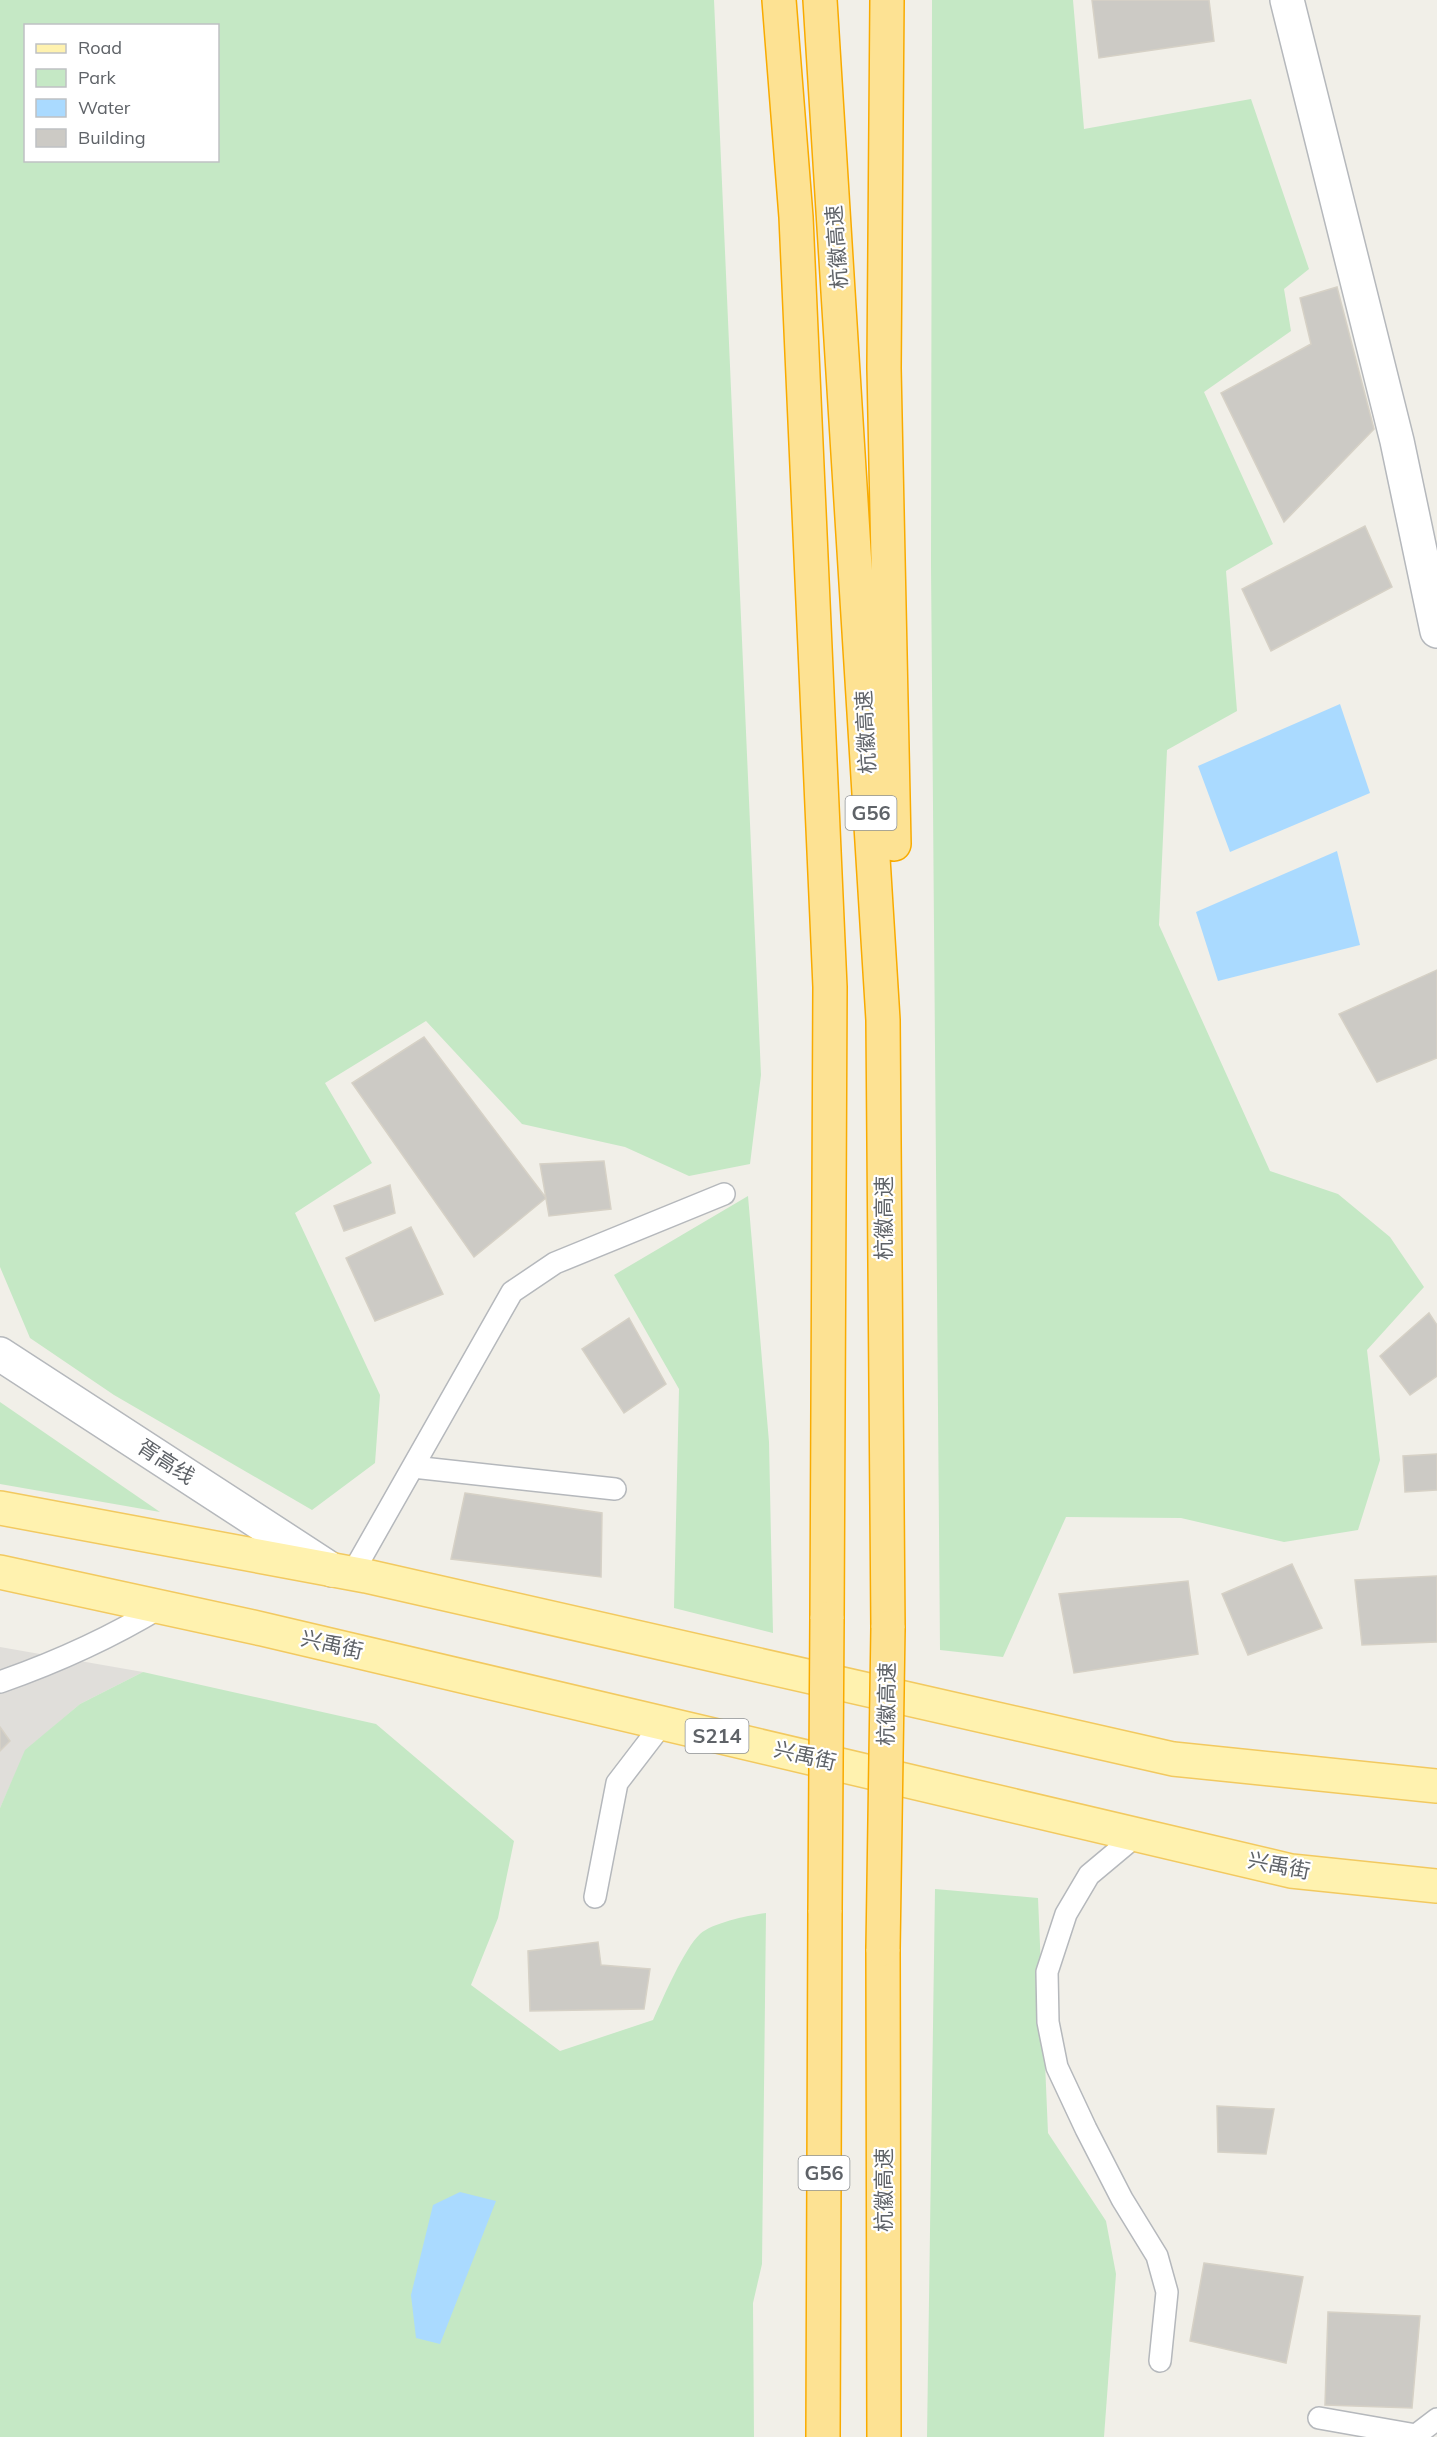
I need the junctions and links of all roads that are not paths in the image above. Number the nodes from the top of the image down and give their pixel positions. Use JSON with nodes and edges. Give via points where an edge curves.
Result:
{"nodes":[{"id":1,"x":779,"y":0,"type":"edge"},
{"id":2,"x":820,"y":0,"type":"edge"},
{"id":3,"x":887,"y":0,"type":"edge"},
{"id":4,"x":1287,"y":0,"type":"edge"},
{"id":5,"x":1437,"y":631,"type":"edge"},
{"id":6,"x":883,"y":1020,"type":"junction"},
{"id":7,"x":724,"y":1194,"type":"dead end"},
{"id":8,"x":1,"y":1353,"type":"edge"},
{"id":9,"x":413,"y":1467,"type":"junction"},
{"id":10,"x":615,"y":1489,"type":"dead end"},
{"id":11,"x":0,"y":1508,"type":"edge"},
{"id":12,"x":0,"y":1572,"type":"edge"},
{"id":13,"x":342,"y":1572,"type":"junction"},
{"id":14,"x":161,"y":1607,"type":"junction"},
{"id":15,"x":0,"y":1682,"type":"edge"},
{"id":16,"x":663,"y":1723,"type":"junction"},
{"id":17,"x":1437,"y":1786,"type":"edge"},
{"id":18,"x":1138,"y":1834,"type":"junction"},
{"id":19,"x":1437,"y":1886,"type":"edge"},
{"id":20,"x":596,"y":1897,"type":"dead end"},
{"id":21,"x":1160,"y":2361,"type":"dead end"},
{"id":22,"x":1319,"y":2418,"type":"dead end"},
{"id":23,"x":1437,"y":2420,"type":"edge"},
{"id":24,"x":823,"y":2437,"type":"edge"},
{"id":25,"x":884,"y":2437,"type":"edge"}],
"edges":[{"from":1,"to":24,"type":"highway","name":"杭徽高速","number":"G56","bridge":true,"via":[[796,217],[830,987]]},
{"from":2,"to":6,"type":"highway","name":"杭徽高速","number":"G56"},
{"from":3,"to":6,"type":"highway","via":[[884,368],[894,852]]},
{"from":4,"to":5,"type":"street","via":[[1397,441]]},
{"from":6,"to":25,"type":"highway","name":"杭徽高速","number":"G56","bridge":true,"via":[[888,1628],[883,1949]]},
{"from":7,"to":9,"type":"lane","via":[[555,1263],[512,1292]]},
{"from":8,"to":13,"type":"street","name":"胥高线"},
{"from":9,"to":10,"type":"lane"},
{"from":9,"to":13,"type":"lane"},
{"from":11,"to":13,"type":"main road"},
{"from":12,"to":14,"type":"main road","name":"兴禹街","number":"S214"},
{"from":13,"to":17,"type":"main road","via":[[1173,1759]]},
{"from":14,"to":15,"type":"lane","via":[[119,1633]]},
{"from":14,"to":16,"type":"main road","name":"兴禹街","number":"S214"},
{"from":16,"to":18,"type":"main road","name":"兴禹街","number":"S214"},
{"from":16,"to":20,"type":"lane","via":[[617,1783]]},
{"from":18,"to":19,"type":"main road","name":"兴禹街","number":"S214","via":[[1291,1870]]},
{"from":18,"to":21,"type":"lane","via":[[1089,1875],[1066,1914],[1047,1972],[1048,2022],[1057,2067],[1076,2108],[1122,2199],[1157,2256],[1167,2292]]},
{"from":22,"to":23,"type":"lane","via":[[1416,2435]]}]}
